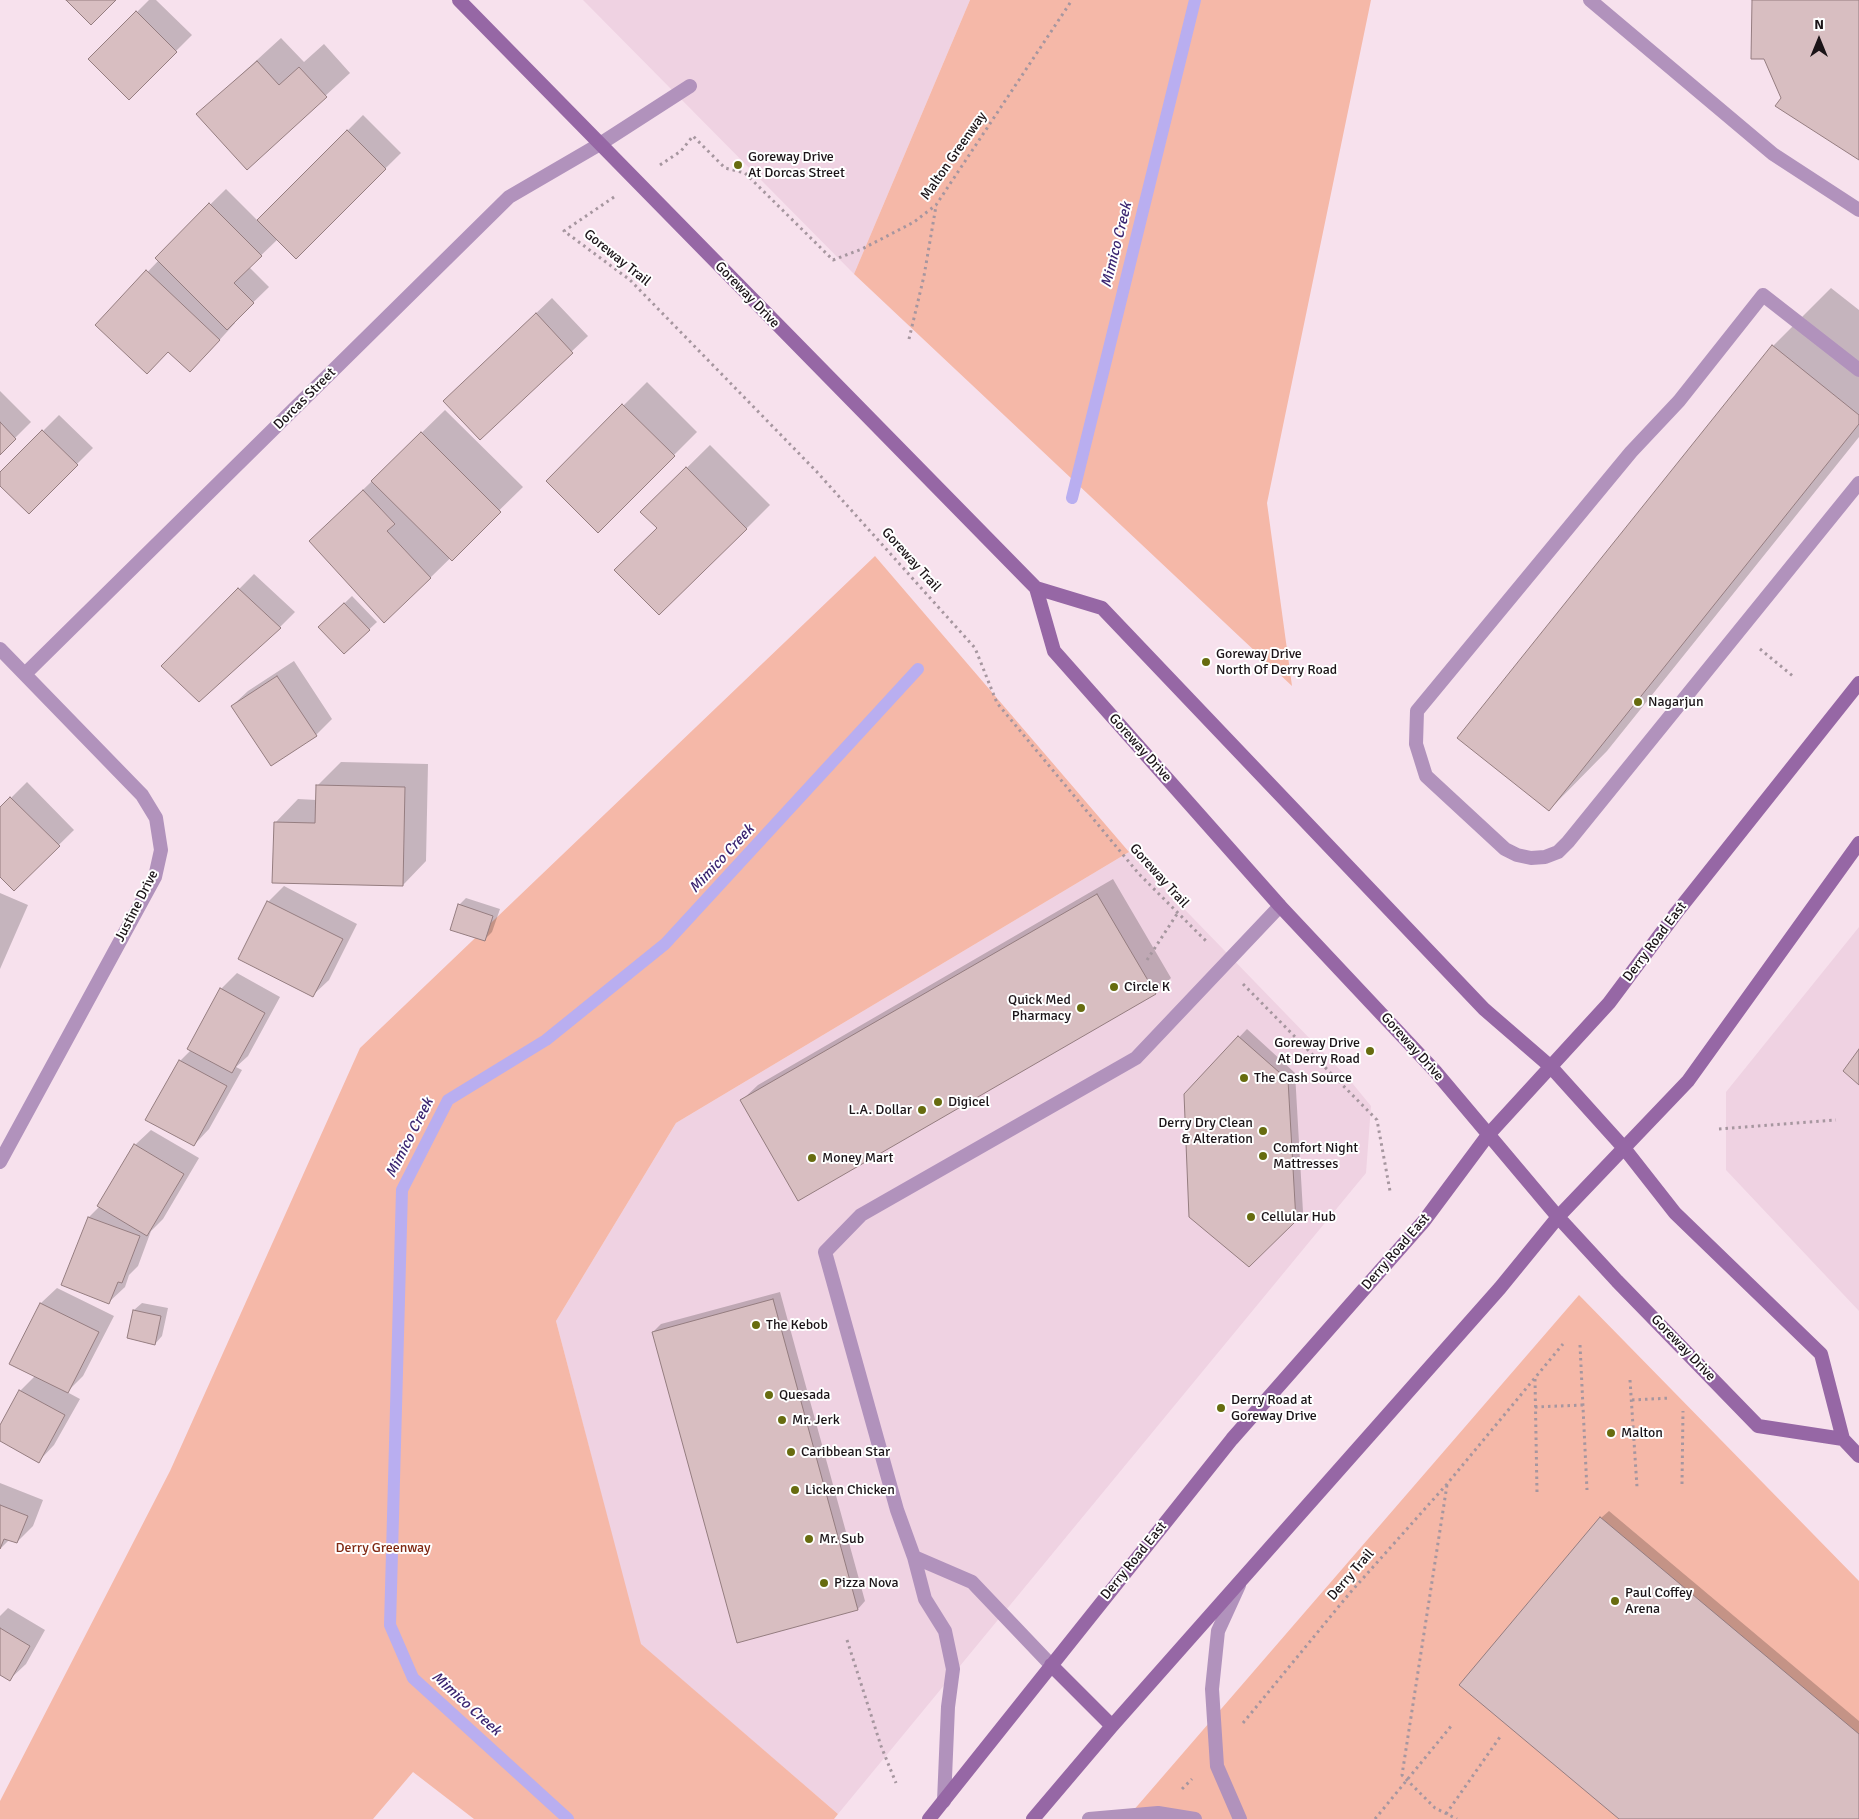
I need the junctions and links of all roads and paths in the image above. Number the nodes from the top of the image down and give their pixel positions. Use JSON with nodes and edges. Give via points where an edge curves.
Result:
{"nodes":[{"id":1,"x":459,"y":0,"type":"edge"},
{"id":2,"x":1072,"y":0,"type":"edge"},
{"id":3,"x":1590,"y":0,"type":"edge"},
{"id":4,"x":690,"y":86,"type":"dead end"},
{"id":5,"x":600,"y":144,"type":"junction"},
{"id":6,"x":681,"y":150,"type":"dead end"},
{"id":7,"x":936,"y":205,"type":"junction"},
{"id":8,"x":1859,"y":210,"type":"edge"},
{"id":9,"x":580,"y":220,"type":"dead end"},
{"id":10,"x":909,"y":339,"type":"dead end"},
{"id":11,"x":1859,"y":370,"type":"edge"},
{"id":12,"x":1859,"y":483,"type":"edge"},
{"id":13,"x":1036,"y":588,"type":"junction"},
{"id":14,"x":1738,"y":631,"type":"junction"},
{"id":15,"x":0,"y":649,"type":"edge"},
{"id":16,"x":25,"y":674,"type":"junction"},
{"id":17,"x":1794,"y":677,"type":"dead end"},
{"id":18,"x":1859,"y":683,"type":"edge"},
{"id":19,"x":1859,"y":844,"type":"edge"},
{"id":20,"x":1280,"y":906,"type":"junction"},
{"id":21,"x":1177,"y":914,"type":"junction"},
{"id":22,"x":1202,"y":936,"type":"dead end"},
{"id":23,"x":1147,"y":960,"type":"dead end"},
{"id":24,"x":1238,"y":979,"type":"dead end"},
{"id":25,"x":1551,"y":1067,"type":"junction"},
{"id":26,"x":1836,"y":1120,"type":"dead end"},
{"id":27,"x":1719,"y":1129,"type":"dead end"},
{"id":28,"x":1488,"y":1135,"type":"junction"},
{"id":29,"x":1624,"y":1148,"type":"junction"},
{"id":30,"x":0,"y":1162,"type":"edge"},
{"id":31,"x":1390,"y":1191,"type":"dead end"},
{"id":32,"x":1558,"y":1217,"type":"junction"},
{"id":33,"x":1563,"y":1344,"type":"dead end"},
{"id":34,"x":1580,"y":1345,"type":"dead end"},
{"id":35,"x":1535,"y":1379,"type":"junction"},
{"id":36,"x":1630,"y":1380,"type":"dead end"},
{"id":37,"x":1670,"y":1398,"type":"dead end"},
{"id":38,"x":1632,"y":1400,"type":"junction"},
{"id":39,"x":1583,"y":1405,"type":"junction"},
{"id":40,"x":1535,"y":1407,"type":"junction"},
{"id":41,"x":1683,"y":1411,"type":"dead end"},
{"id":42,"x":1843,"y":1440,"type":"junction"},
{"id":43,"x":1859,"y":1456,"type":"edge"},
{"id":44,"x":1447,"y":1484,"type":"junction"},
{"id":45,"x":1682,"y":1484,"type":"dead end"},
{"id":46,"x":1637,"y":1487,"type":"dead end"},
{"id":47,"x":1587,"y":1490,"type":"dead end"},
{"id":48,"x":1537,"y":1493,"type":"dead end"},
{"id":49,"x":914,"y":1557,"type":"junction"},
{"id":50,"x":1240,"y":1584,"type":"junction"},
{"id":51,"x":847,"y":1640,"type":"dead end"},
{"id":52,"x":1051,"y":1665,"type":"junction"},
{"id":53,"x":1452,"y":1725,"type":"dead end"},
{"id":54,"x":1112,"y":1726,"type":"junction"},
{"id":55,"x":1500,"y":1737,"type":"dead end"},
{"id":56,"x":1216,"y":1756,"type":"junction"},
{"id":57,"x":1408,"y":1780,"type":"junction"},
{"id":58,"x":896,"y":1783,"type":"dead end"},
{"id":59,"x":944,"y":1800,"type":"junction"},
{"id":60,"x":1158,"y":1813,"type":"junction"},
{"id":61,"x":1446,"y":1814,"type":"junction"},
{"id":62,"x":929,"y":1819,"type":"edge"},
{"id":63,"x":1033,"y":1819,"type":"edge"},
{"id":64,"x":1090,"y":1819,"type":"edge"},
{"id":65,"x":1195,"y":1819,"type":"edge"},
{"id":66,"x":1240,"y":1819,"type":"edge"},
{"id":67,"x":1375,"y":1819,"type":"edge"},
{"id":68,"x":1457,"y":1819,"type":"edge"}],
"edges":[{"from":1,"to":5,"type":"main road","name":"Goreway Drive"},
{"from":2,"to":7,"type":"path","name":"Malton Greenway"},
{"from":3,"to":8,"type":"street","via":[[1773,154]]},
{"from":4,"to":5,"type":"street","name":"Dorcas Street"},
{"from":5,"to":13,"type":"main road","name":"Goreway Drive"},
{"from":5,"to":16,"type":"street","name":"Dorcas Street","via":[[509,198]]},
{"from":6,"to":7,"type":"path","name":"Malton Greenway","via":[[693,136],[725,168],[745,173],[833,260],[888,236]]},
{"from":7,"to":10,"type":"path"},
{"from":9,"to":21,"type":"path","name":"Goreway Trail","via":[[564,231],[630,280],[817,472],[975,648],[997,703],[1139,874]]},
{"from":11,"to":14,"type":"street","via":[[1764,295],[1417,711],[1416,744],[1426,776],[1505,849],[1517,856],[1545,857],[1558,852]]},
{"from":12,"to":14,"type":"street"},
{"from":13,"to":20,"type":"main road","name":"Goreway Drive","via":[[1054,651]]},
{"from":13,"to":25,"type":"main road","name":"Goreway Drive","via":[[1102,608],[1484,1009]]},
{"from":14,"to":17,"type":"path"},
{"from":15,"to":16,"type":"street","name":"Justine Drive"},
{"from":16,"to":30,"type":"street","name":"Justine Drive","via":[[142,795],[156,818],[161,850],[155,877]]},
{"from":18,"to":25,"type":"main road","name":"Derry Road East","via":[[1609,1003]]},
{"from":19,"to":29,"type":"main road","via":[[1688,1081]]},
{"from":20,"to":28,"type":"main road","name":"Goreway Drive","via":[[1435,1071]]},
{"from":20,"to":49,"type":"street","via":[[1136,1058],[861,1215],[825,1252],[897,1510]]},
{"from":21,"to":22,"type":"path","name":"Goreway Trail"},
{"from":21,"to":23,"type":"path"},
{"from":24,"to":31,"type":"path","via":[[1377,1120]]},
{"from":25,"to":28,"type":"main road","name":"Derry Road East"},
{"from":25,"to":29,"type":"main road","name":"Goreway Drive"},
{"from":26,"to":27,"type":"path"},
{"from":28,"to":32,"type":"main road","name":"Goreway Drive"},
{"from":28,"to":52,"type":"main road","name":"Derry Road East","via":[[1424,1221],[1232,1439]]},
{"from":29,"to":32,"type":"main road"},
{"from":29,"to":42,"type":"main road","name":"Goreway Drive","via":[[1675,1213],[1822,1354]]},
{"from":32,"to":42,"type":"main road","name":"Goreway Drive","via":[[1758,1426]]},
{"from":32,"to":50,"type":"main road","via":[[1500,1288]]},
{"from":33,"to":35,"type":"path","name":"Derry Trail"},
{"from":34,"to":39,"type":"path"},
{"from":35,"to":40,"type":"path"},
{"from":35,"to":44,"type":"path","name":"Derry Trail"},
{"from":36,"to":38,"type":"path"},
{"from":37,"to":38,"type":"path"},
{"from":38,"to":46,"type":"path"},
{"from":39,"to":40,"type":"path"},
{"from":39,"to":47,"type":"path"},
{"from":40,"to":48,"type":"path"},
{"from":41,"to":45,"type":"path"},
{"from":42,"to":43,"type":"main road"},
{"from":44,"to":56,"type":"path","name":"Derry Trail","via":[[1350,1594]]},
{"from":44,"to":57,"type":"path","via":[[1402,1775]]},
{"from":49,"to":52,"type":"street","via":[[972,1582]]},
{"from":49,"to":59,"type":"street","via":[[925,1599],[945,1631],[953,1669]]},
{"from":50,"to":54,"type":"main road"},
{"from":50,"to":56,"type":"street","via":[[1218,1631],[1212,1689]]},
{"from":51,"to":58,"type":"path"},
{"from":52,"to":54,"type":"main road"},
{"from":52,"to":59,"type":"main road","name":"Derry Road East"},
{"from":53,"to":57,"type":"path"},
{"from":54,"to":63,"type":"main road"},
{"from":55,"to":61,"type":"path"},
{"from":56,"to":60,"type":"path","name":"Derry Trail"},
{"from":56,"to":66,"type":"street","via":[[1217,1766]]},
{"from":57,"to":61,"type":"path","via":[[1435,1808]]},
{"from":57,"to":67,"type":"path"},
{"from":59,"to":62,"type":"main road","name":"Derry Road East"},
{"from":60,"to":64,"type":"street"},
{"from":60,"to":65,"type":"street"},
{"from":61,"to":68,"type":"path"}]}
